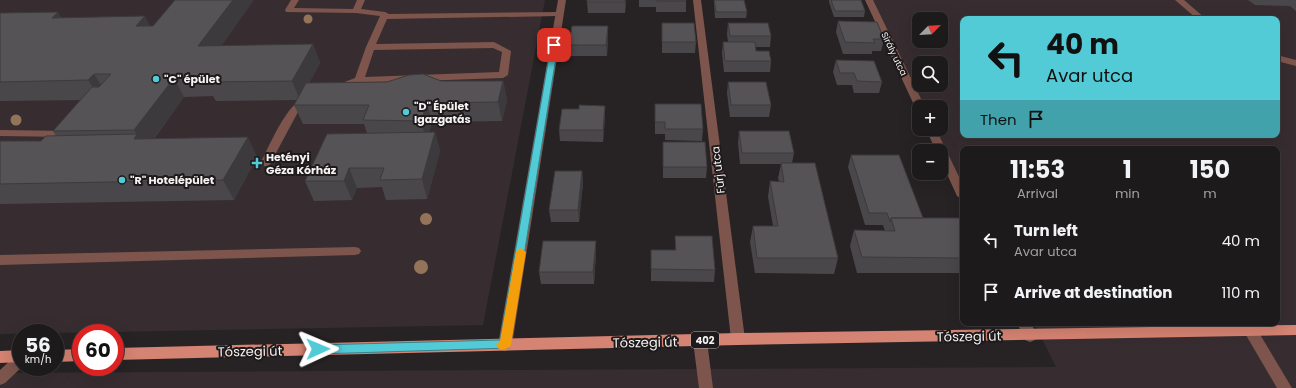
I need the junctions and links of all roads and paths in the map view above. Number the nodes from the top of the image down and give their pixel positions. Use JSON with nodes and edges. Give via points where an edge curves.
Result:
{"nodes":[{"id":1,"x":296,"y":0,"type":"edge"},
{"id":2,"x":361,"y":0,"type":"edge"},
{"id":3,"x":562,"y":0,"type":"edge"},
{"id":4,"x":697,"y":0,"type":"edge"},
{"id":5,"x":869,"y":0,"type":"edge"},
{"id":6,"x":1180,"y":0,"type":"edge"},
{"id":7,"x":356,"y":10,"type":"junction"},
{"id":8,"x":559,"y":14,"type":"junction"},
{"id":9,"x":1199,"y":16,"type":"edge"},
{"id":10,"x":384,"y":17,"type":"junction"},
{"id":11,"x":370,"y":47,"type":"junction"},
{"id":12,"x":1280,"y":59,"type":"edge"},
{"id":13,"x":1296,"y":63,"type":"edge"},
{"id":14,"x":359,"y":80,"type":"junction"},
{"id":15,"x":330,"y":90,"type":"edge"},
{"id":16,"x":316,"y":96,"type":"edge"},
{"id":17,"x":917,"y":100,"type":"edge"},
{"id":18,"x":0,"y":133,"type":"edge"},
{"id":19,"x":934,"y":136,"type":"edge"},
{"id":20,"x":82,"y":138,"type":"edge"},
{"id":21,"x":265,"y":164,"type":"dead end"},
{"id":22,"x":960,"y":190,"type":"edge"},
{"id":23,"x":355,"y":251,"type":"dead end"},
{"id":24,"x":0,"y":260,"type":"edge"},
{"id":25,"x":1025,"y":326,"type":"edge"},
{"id":26,"x":1250,"y":330,"type":"junction"},
{"id":27,"x":1296,"y":330,"type":"edge"},
{"id":28,"x":1030,"y":336,"type":"junction"},
{"id":29,"x":738,"y":339,"type":"junction"},
{"id":30,"x":700,"y":341,"type":"junction"},
{"id":31,"x":505,"y":345,"type":"junction"},
{"id":32,"x":124,"y":354,"type":"edge"},
{"id":33,"x":0,"y":357,"type":"edge"},
{"id":34,"x":12,"y":358,"type":"edge"},
{"id":35,"x":12,"y":367,"type":"edge"},
{"id":36,"x":0,"y":379,"type":"edge"},
{"id":37,"x":706,"y":388,"type":"edge"},
{"id":38,"x":1285,"y":388,"type":"edge"}],
"edges":[{"from":1,"to":7,"type":"street","via":[[289,10]]},
{"from":2,"to":7,"type":"street"},
{"from":3,"to":8,"type":"street"},
{"from":4,"to":29,"type":"street","name":"Fürj utca"},
{"from":5,"to":17,"type":"street","name":"Sirály utca"},
{"from":6,"to":9,"type":"street"},
{"from":7,"to":10,"type":"street","via":[[385,14]]},
{"from":8,"to":10,"type":"street"},
{"from":8,"to":31,"type":"street"},
{"from":10,"to":11,"type":"street"},
{"from":11,"to":14,"type":"street"},
{"from":11,"to":14,"type":"street","via":[[494,45],[507,50],[503,75]]},
{"from":12,"to":13,"type":"street"},
{"from":14,"to":15,"type":"street"},
{"from":16,"to":21,"type":"street","via":[[308,98],[294,110]]},
{"from":18,"to":20,"type":"street","via":[[76,135]]},
{"from":19,"to":22,"type":"street"},
{"from":23,"to":24,"type":"street"},
{"from":25,"to":28,"type":"street"},
{"from":26,"to":27,"type":"main road","name":"Tószegi út","number":"402"},
{"from":26,"to":28,"type":"main road","name":"Tószegi út","number":"402"},
{"from":26,"to":38,"type":"street"},
{"from":28,"to":29,"type":"main road","name":"Tószegi út","number":"402"},
{"from":29,"to":30,"type":"main road","name":"Tószegi út","number":"402"},
{"from":30,"to":31,"type":"main road","name":"Tószegi út","number":"402"},
{"from":30,"to":37,"type":"street"},
{"from":31,"to":32,"type":"main road","name":"Tószegi út","number":"402"},
{"from":33,"to":34,"type":"main road"},
{"from":35,"to":36,"type":"street"}]}
